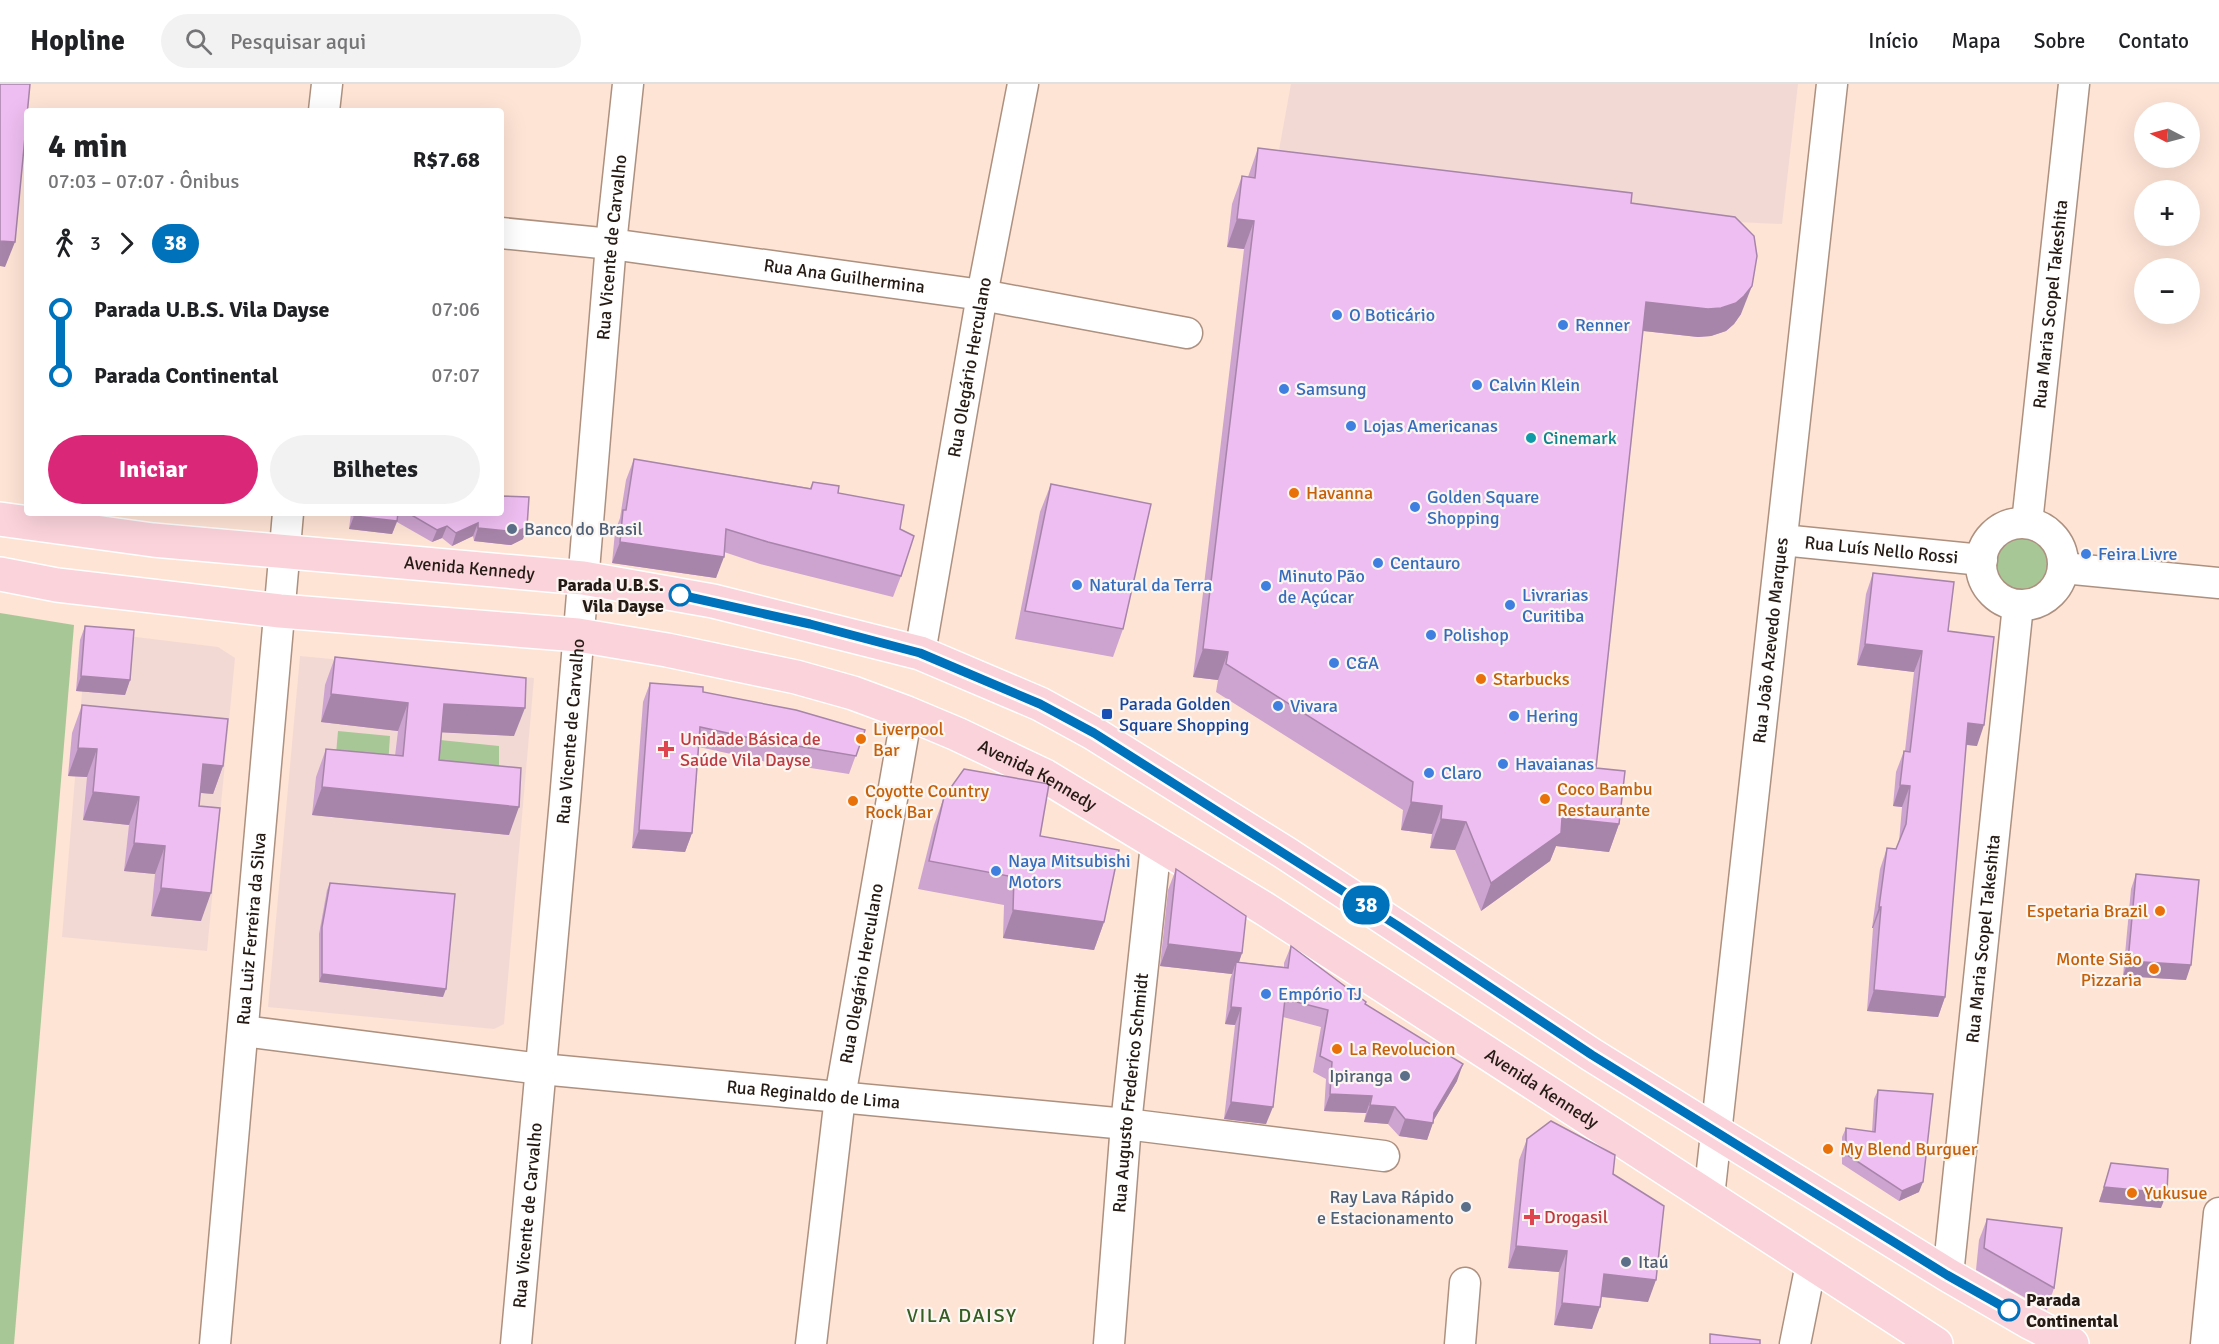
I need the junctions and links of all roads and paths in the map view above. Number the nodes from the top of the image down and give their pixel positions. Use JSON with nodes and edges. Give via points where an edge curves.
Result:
{"nodes":[{"id":1,"x":327,"y":84,"type":"edge"},
{"id":2,"x":628,"y":84,"type":"edge"},
{"id":3,"x":1023,"y":84,"type":"edge"},
{"id":4,"x":1832,"y":84,"type":"edge"},
{"id":5,"x":2074,"y":84,"type":"edge"},
{"id":6,"x":324,"y":108,"type":"edge"},
{"id":7,"x":504,"y":233,"type":"edge"},
{"id":8,"x":611,"y":243,"type":"junction"},
{"id":9,"x":982,"y":295,"type":"junction"},
{"id":10,"x":1187,"y":333,"type":"dead end"},
{"id":11,"x":288,"y":516,"type":"edge"},
{"id":12,"x":0,"y":519,"type":"edge"},
{"id":13,"x":2026,"y":523,"type":"junction"},
{"id":14,"x":1782,"y":540,"type":"junction"},
{"id":15,"x":285,"y":551,"type":"junction"},
{"id":16,"x":1982,"y":560,"type":"junction"},
{"id":17,"x":2063,"y":568,"type":"junction"},
{"id":18,"x":0,"y":574,"type":"edge"},
{"id":19,"x":583,"y":578,"type":"junction"},
{"id":20,"x":2219,"y":583,"type":"edge"},
{"id":21,"x":2018,"y":604,"type":"junction"},
{"id":22,"x":280,"y":611,"type":"junction"},
{"id":23,"x":578,"y":635,"type":"junction"},
{"id":24,"x":920,"y":653,"type":"junction"},
{"id":25,"x":907,"y":713,"type":"junction"},
{"id":26,"x":1156,"y":844,"type":"junction"},
{"id":27,"x":244,"y":1031,"type":"junction"},
{"id":28,"x":541,"y":1069,"type":"junction"},
{"id":29,"x":840,"y":1097,"type":"junction"},
{"id":30,"x":1126,"y":1124,"type":"junction"},
{"id":31,"x":1716,"y":1132,"type":"junction"},
{"id":32,"x":1384,"y":1156,"type":"dead end"},
{"id":33,"x":1709,"y":1197,"type":"junction"},
{"id":34,"x":2219,"y":1213,"type":"edge"},
{"id":35,"x":1811,"y":1264,"type":"junction"},
{"id":36,"x":1947,"y":1275,"type":"junction"},
{"id":37,"x":1465,"y":1283,"type":"dead end"},
{"id":38,"x":215,"y":1344,"type":"edge"},
{"id":39,"x":516,"y":1344,"type":"edge"},
{"id":40,"x":811,"y":1344,"type":"edge"},
{"id":41,"x":1109,"y":1344,"type":"edge"},
{"id":42,"x":1460,"y":1344,"type":"edge"},
{"id":43,"x":1795,"y":1344,"type":"edge"},
{"id":44,"x":1936,"y":1344,"type":"edge"},
{"id":45,"x":2072,"y":1344,"type":"edge"},
{"id":46,"x":2206,"y":1344,"type":"edge"}],
"edges":[{"from":1,"to":6,"type":"street"},
{"from":2,"to":8,"type":"street","name":"Rua Vicente de Carvalho"},
{"from":3,"to":9,"type":"street","name":"Rua Olegário Herculano"},
{"from":4,"to":14,"type":"street","name":"Rua João Azevedo Marques"},
{"from":5,"to":13,"type":"street","name":"Rua Maria Scopel Takeshita"},
{"from":7,"to":8,"type":"street","name":"Rua Ana Guilhermina"},
{"from":8,"to":9,"type":"street","name":"Rua Ana Guilhermina"},
{"from":8,"to":19,"type":"street","name":"Rua Vicente de Carvalho"},
{"from":9,"to":10,"type":"street","name":"Rua Ana Guilhermina"},
{"from":9,"to":24,"type":"street","name":"Rua Olegário Herculano"},
{"from":11,"to":15,"type":"street","name":"Rua Luiz Ferreira da Silva"},
{"from":12,"to":15,"type":"main road","name":"Avenida Kennedy","via":[[153,540]]},
{"from":13,"to":16,"type":"street","via":[[1997,532],[1985,548]]},
{"from":13,"to":17,"type":"street","via":[[2050,533],[2062,555]]},
{"from":14,"to":16,"type":"street","name":"Rua Luís Nello Rossi"},
{"from":14,"to":31,"type":"street","name":"Rua João Azevedo Marques"},
{"from":15,"to":19,"type":"main road","name":"Avenida Kennedy"},
{"from":15,"to":22,"type":"street","name":"Rua Luiz Ferreira da Silva"},
{"from":16,"to":21,"type":"street","via":[[1987,585],[2006,601]]},
{"from":17,"to":20,"type":"street"},
{"from":17,"to":21,"type":"street","via":[[2060,581],[2043,599]]},
{"from":18,"to":22,"type":"main road","name":"Avenida Kennedy","via":[[57,585]]},
{"from":19,"to":23,"type":"street","name":"Rua Vicente de Carvalho"},
{"from":19,"to":24,"type":"main road","name":"Avenida Kennedy","via":[[713,601]]},
{"from":21,"to":36,"type":"street","name":"Rua Maria Scopel Takeshita"},
{"from":22,"to":23,"type":"main road","name":"Avenida Kennedy"},
{"from":22,"to":27,"type":"street","name":"Rua Luiz Ferreira da Silva"},
{"from":23,"to":25,"type":"main road","name":"Avenida Kennedy","via":[[796,677]]},
{"from":23,"to":28,"type":"street","name":"Rua Vicente de Carvalho"},
{"from":24,"to":31,"type":"main road","name":"Avenida Kennedy","via":[[1040,704],[1094,733]]},
{"from":25,"to":26,"type":"main road","name":"Avenida Kennedy","via":[[1045,776]]},
{"from":25,"to":29,"type":"street","name":"Rua Olegário Herculano"},
{"from":26,"to":30,"type":"street","name":"Rua Augusto Frederico Schmidt"},
{"from":26,"to":33,"type":"main road","name":"Avenida Kennedy","via":[[1358,969]]},
{"from":27,"to":28,"type":"street","name":"Rua Reginaldo de Lima"},
{"from":27,"to":38,"type":"street","name":"Rua Luiz Ferreira da Silva"},
{"from":28,"to":29,"type":"street","name":"Rua Reginaldo de Lima"},
{"from":28,"to":39,"type":"street","name":"Rua Vicente de Carvalho"},
{"from":29,"to":30,"type":"street","name":"Rua Reginaldo de Lima"},
{"from":29,"to":40,"type":"street","name":"Rua Olegário Herculano"},
{"from":30,"to":32,"type":"street","name":"Rua Reginaldo de Lima"},
{"from":30,"to":41,"type":"street","name":"Rua Augusto Frederico Schmidt"},
{"from":31,"to":33,"type":"street","name":"Rua João Azevedo Marques"},
{"from":31,"to":36,"type":"main road","name":"Avenida Kennedy"},
{"from":33,"to":35,"type":"main road","name":"Avenida Kennedy"},
{"from":34,"to":46,"type":"street"},
{"from":35,"to":43,"type":"street"},
{"from":35,"to":44,"type":"main road","name":"Avenida Kennedy"},
{"from":36,"to":45,"type":"main road","name":"Avenida Kennedy"},
{"from":37,"to":42,"type":"street"}]}
